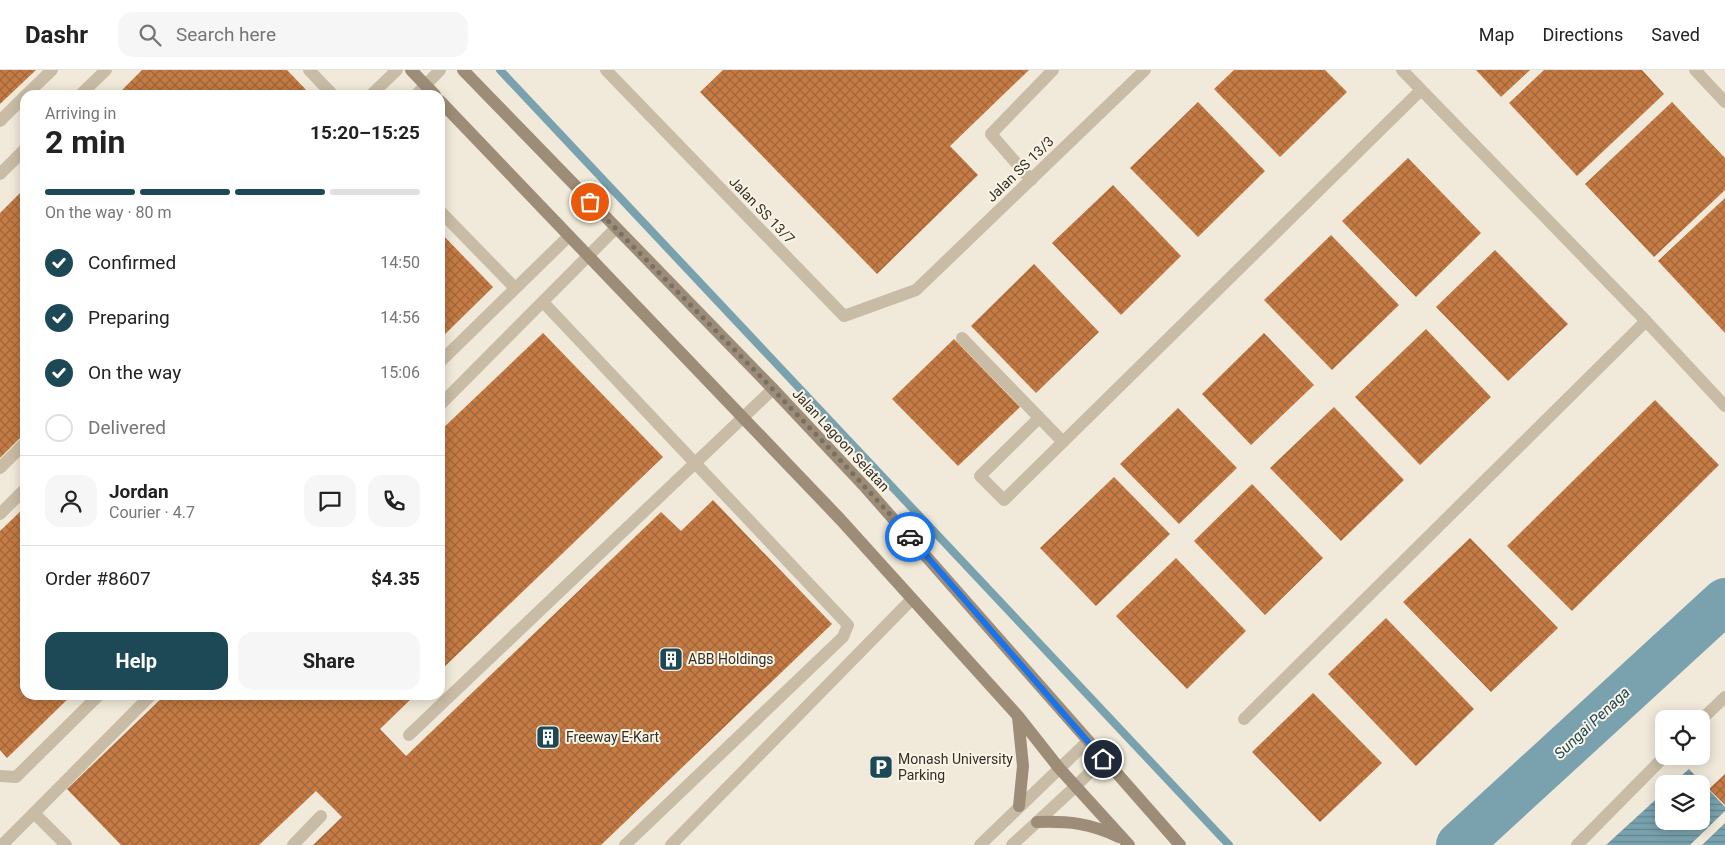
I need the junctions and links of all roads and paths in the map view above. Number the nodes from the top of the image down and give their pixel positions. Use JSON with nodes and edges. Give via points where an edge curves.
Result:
{"nodes":[{"id":1,"x":52,"y":70,"type":"edge"},
{"id":2,"x":106,"y":70,"type":"edge"},
{"id":3,"x":309,"y":70,"type":"edge"},
{"id":4,"x":397,"y":70,"type":"edge"},
{"id":5,"x":411,"y":70,"type":"edge"},
{"id":6,"x":440,"y":70,"type":"edge"},
{"id":7,"x":463,"y":70,"type":"edge"},
{"id":8,"x":606,"y":70,"type":"edge"},
{"id":9,"x":1053,"y":70,"type":"edge"},
{"id":10,"x":1145,"y":70,"type":"edge"},
{"id":11,"x":1402,"y":70,"type":"edge"},
{"id":12,"x":1695,"y":70,"type":"edge"},
{"id":13,"x":426,"y":85,"type":"junction"},
{"id":14,"x":32,"y":90,"type":"edge"},
{"id":15,"x":85,"y":90,"type":"edge"},
{"id":16,"x":328,"y":90,"type":"edge"},
{"id":17,"x":376,"y":90,"type":"edge"},
{"id":18,"x":421,"y":90,"type":"edge"},
{"id":19,"x":430,"y":90,"type":"edge"},
{"id":20,"x":1421,"y":90,"type":"junction"},
{"id":21,"x":20,"y":102,"type":"edge"},
{"id":22,"x":1725,"y":102,"type":"edge"},
{"id":23,"x":445,"y":106,"type":"edge"},
{"id":24,"x":0,"y":121,"type":"edge"},
{"id":25,"x":20,"y":154,"type":"edge"},
{"id":26,"x":0,"y":174,"type":"edge"},
{"id":27,"x":1031,"y":180,"type":"junction"},
{"id":28,"x":445,"y":216,"type":"edge"},
{"id":29,"x":616,"y":228,"type":"junction"},
{"id":30,"x":569,"y":236,"type":"junction"},
{"id":31,"x":588,"y":256,"type":"junction"},
{"id":32,"x":515,"y":288,"type":"junction"},
{"id":33,"x":916,"y":290,"type":"joint"},
{"id":34,"x":543,"y":302,"type":"junction"},
{"id":35,"x":1646,"y":321,"type":"junction"},
{"id":36,"x":962,"y":338,"type":"dead end"},
{"id":37,"x":445,"y":357,"type":"edge"},
{"id":38,"x":773,"y":390,"type":"junction"},
{"id":39,"x":445,"y":400,"type":"edge"},
{"id":40,"x":1725,"y":406,"type":"edge"},
{"id":41,"x":745,"y":418,"type":"junction"},
{"id":42,"x":1039,"y":418,"type":"junction"},
{"id":43,"x":1063,"y":442,"type":"junction"},
{"id":44,"x":20,"y":448,"type":"edge"},
{"id":45,"x":696,"y":464,"type":"junction"},
{"id":46,"x":0,"y":468,"type":"edge"},
{"id":47,"x":20,"y":494,"type":"edge"},
{"id":48,"x":0,"y":514,"type":"edge"},
{"id":49,"x":912,"y":599,"type":"junction"},
{"id":50,"x":1725,"y":697,"type":"edge"},
{"id":51,"x":94,"y":700,"type":"edge"},
{"id":52,"x":146,"y":700,"type":"edge"},
{"id":53,"x":1710,"y":711,"type":"edge"},
{"id":54,"x":1018,"y":716,"type":"junction"},
{"id":55,"x":1244,"y":719,"type":"dead end"},
{"id":56,"x":409,"y":735,"type":"dead end"},
{"id":57,"x":1088,"y":741,"type":"junction"},
{"id":58,"x":1103,"y":759,"type":"junction"},
{"id":59,"x":1656,"y":765,"type":"edge"},
{"id":60,"x":1059,"y":768,"type":"junction"},
{"id":61,"x":0,"y":776,"type":"edge"},
{"id":62,"x":1075,"y":787,"type":"junction"},
{"id":63,"x":1019,"y":806,"type":"junction"},
{"id":64,"x":34,"y":813,"type":"junction"},
{"id":65,"x":321,"y":816,"type":"dead end"},
{"id":66,"x":1037,"y":822,"type":"junction"},
{"id":67,"x":1127,"y":843,"type":"edge"},
{"id":68,"x":2,"y":845,"type":"edge"},
{"id":69,"x":66,"y":845,"type":"edge"},
{"id":70,"x":293,"y":845,"type":"edge"},
{"id":71,"x":625,"y":845,"type":"edge"},
{"id":72,"x":671,"y":845,"type":"edge"},
{"id":73,"x":980,"y":845,"type":"edge"},
{"id":74,"x":1012,"y":845,"type":"edge"},
{"id":75,"x":1180,"y":845,"type":"edge"},
{"id":76,"x":1576,"y":845,"type":"edge"}],
"edges":[{"from":1,"to":14,"type":"street"},
{"from":2,"to":15,"type":"street"},
{"from":3,"to":16,"type":"street"},
{"from":4,"to":17,"type":"street"},
{"from":5,"to":13,"type":"main road"},
{"from":6,"to":13,"type":"street"},
{"from":7,"to":29,"type":"main road","name":"Jalan Lagoon Selatan"},
{"from":8,"to":33,"type":"street","name":"Jalan SS 13/7","via":[[844,316]]},
{"from":9,"to":27,"type":"street","via":[[991,134]]},
{"from":10,"to":27,"type":"street","name":"Jalan SS 13/3"},
{"from":11,"to":20,"type":"street"},
{"from":12,"to":22,"type":"street"},
{"from":13,"to":18,"type":"street"},
{"from":13,"to":19,"type":"main road"},
{"from":20,"to":35,"type":"street"},
{"from":20,"to":43,"type":"street"},
{"from":21,"to":24,"type":"street"},
{"from":23,"to":30,"type":"main road"},
{"from":25,"to":26,"type":"street"},
{"from":27,"to":33,"type":"street","name":"Jalan SS 13/3"},
{"from":28,"to":32,"type":"street"},
{"from":29,"to":31,"type":"street"},
{"from":29,"to":38,"type":"main road","name":"Jalan Lagoon Selatan"},
{"from":30,"to":31,"type":"main road"},
{"from":30,"to":32,"type":"street"},
{"from":31,"to":34,"type":"street"},
{"from":31,"to":41,"type":"main road"},
{"from":32,"to":37,"type":"street"},
{"from":34,"to":39,"type":"street"},
{"from":34,"to":45,"type":"street"},
{"from":35,"to":40,"type":"street"},
{"from":35,"to":55,"type":"street"},
{"from":36,"to":42,"type":"street"},
{"from":38,"to":41,"type":"street"},
{"from":38,"to":57,"type":"main road","name":"Jalan Lagoon Selatan","via":[[866,488]]},
{"from":41,"to":45,"type":"street"},
{"from":41,"to":49,"type":"main road"},
{"from":42,"to":43,"type":"street"},
{"from":42,"to":43,"type":"street","via":[[980,476],[1004,500]]},
{"from":44,"to":46,"type":"street"},
{"from":45,"to":56,"type":"street"},
{"from":45,"to":71,"type":"street","via":[[848,625],[843,637]]},
{"from":47,"to":48,"type":"street"},
{"from":49,"to":54,"type":"main road"},
{"from":49,"to":72,"type":"street"},
{"from":50,"to":53,"type":"street"},
{"from":51,"to":61,"type":"street","via":[[16,777]]},
{"from":52,"to":64,"type":"street"},
{"from":54,"to":60,"type":"main road"},
{"from":54,"to":63,"type":"main road","via":[[1023,766]]},
{"from":57,"to":58,"type":"main road","name":"Jalan Lagoon Selatan"},
{"from":57,"to":60,"type":"street"},
{"from":58,"to":62,"type":"street"},
{"from":58,"to":75,"type":"main road","name":"Jalan Lagoon Selatan"},
{"from":59,"to":76,"type":"street"},
{"from":60,"to":62,"type":"main road"},
{"from":60,"to":63,"type":"street"},
{"from":62,"to":66,"type":"street"},
{"from":62,"to":67,"type":"main road"},
{"from":63,"to":73,"type":"street"},
{"from":64,"to":68,"type":"street"},
{"from":64,"to":69,"type":"street"},
{"from":65,"to":70,"type":"street"},
{"from":66,"to":67,"type":"main road","via":[[1089,825]]},
{"from":66,"to":74,"type":"street"}]}
